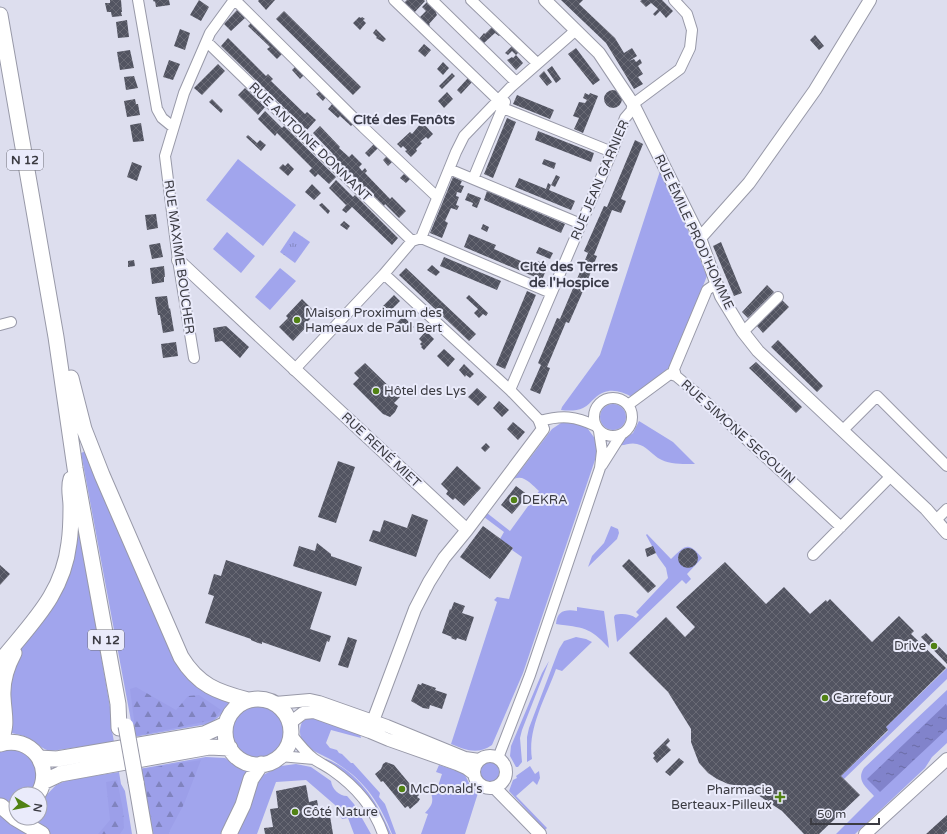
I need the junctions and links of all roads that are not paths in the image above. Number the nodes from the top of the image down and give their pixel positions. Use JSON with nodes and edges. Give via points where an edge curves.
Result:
{"nodes":[{"id":1,"x":138,"y":0,"type":"edge"},
{"id":2,"x":234,"y":0,"type":"edge"},
{"id":3,"x":394,"y":0,"type":"edge"},
{"id":4,"x":432,"y":0,"type":"edge"},
{"id":5,"x":471,"y":0,"type":"edge"},
{"id":6,"x":545,"y":0,"type":"edge"},
{"id":7,"x":674,"y":0,"type":"edge"},
{"id":8,"x":870,"y":0,"type":"edge"},
{"id":9,"x":0,"y":15,"type":"edge"},
{"id":10,"x":576,"y":30,"type":"junction"},
{"id":11,"x":207,"y":42,"type":"junction"},
{"id":12,"x":537,"y":63,"type":"junction"},
{"id":13,"x":514,"y":84,"type":"junction"},
{"id":14,"x":500,"y":104,"type":"junction"},
{"id":15,"x":633,"y":104,"type":"junction"},
{"id":16,"x":173,"y":127,"type":"junction"},
{"id":17,"x":612,"y":152,"type":"junction"},
{"id":18,"x":449,"y":169,"type":"junction"},
{"id":19,"x":473,"y":179,"type":"junction"},
{"id":20,"x":438,"y":197,"type":"junction"},
{"id":21,"x":581,"y":224,"type":"junction"},
{"id":22,"x":700,"y":238,"type":"junction"},
{"id":23,"x":417,"y":240,"type":"junction"},
{"id":24,"x":178,"y":260,"type":"junction"},
{"id":25,"x":384,"y":274,"type":"junction"},
{"id":26,"x":716,"y":283,"type":"junction"},
{"id":27,"x":551,"y":293,"type":"junction"},
{"id":28,"x":778,"y":297,"type":"dead end"},
{"id":29,"x":11,"y":322,"type":"dead end"},
{"id":30,"x":0,"y":325,"type":"edge"},
{"id":31,"x":743,"y":332,"type":"junction"},
{"id":32,"x":56,"y":337,"type":"junction"},
{"id":33,"x":194,"y":358,"type":"dead end"},
{"id":34,"x":294,"y":370,"type":"junction"},
{"id":35,"x":676,"y":376,"type":"junction"},
{"id":36,"x":510,"y":390,"type":"junction"},
{"id":37,"x":628,"y":405,"type":"junction"},
{"id":38,"x":597,"y":407,"type":"junction"},
{"id":39,"x":575,"y":417,"type":"junction"},
{"id":40,"x":540,"y":421,"type":"junction"},
{"id":41,"x":598,"y":428,"type":"junction"},
{"id":42,"x":843,"y":430,"type":"junction"},
{"id":43,"x":621,"y":435,"type":"junction"},
{"id":44,"x":947,"y":466,"type":"edge"},
{"id":45,"x":76,"y":468,"type":"junction"},
{"id":46,"x":600,"y":468,"type":"junction"},
{"id":47,"x":892,"y":476,"type":"junction"},
{"id":48,"x":947,"y":509,"type":"edge"},
{"id":49,"x":936,"y":520,"type":"junction"},
{"id":50,"x":841,"y":527,"type":"junction"},
{"id":51,"x":467,"y":530,"type":"junction"},
{"id":52,"x":947,"y":533,"type":"edge"},
{"id":53,"x":813,"y":555,"type":"dead end"},
{"id":54,"x":30,"y":626,"type":"junction"},
{"id":55,"x":0,"y":662,"type":"edge"},
{"id":56,"x":248,"y":700,"type":"junction"},
{"id":57,"x":276,"y":703,"type":"junction"},
{"id":58,"x":373,"y":721,"type":"junction"},
{"id":59,"x":226,"y":724,"type":"junction"},
{"id":60,"x":290,"y":728,"type":"junction"},
{"id":61,"x":0,"y":744,"type":"edge"},
{"id":62,"x":230,"y":748,"type":"junction"},
{"id":63,"x":280,"y":756,"type":"junction"},
{"id":64,"x":39,"y":758,"type":"junction"},
{"id":65,"x":498,"y":758,"type":"junction"},
{"id":66,"x":314,"y":759,"type":"junction"},
{"id":67,"x":479,"y":760,"type":"junction"},
{"id":68,"x":947,"y":760,"type":"edge"},
{"id":69,"x":261,"y":764,"type":"junction"},
{"id":70,"x":474,"y":774,"type":"junction"},
{"id":71,"x":133,"y":782,"type":"junction"},
{"id":72,"x":40,"y":786,"type":"edge"},
{"id":73,"x":42,"y":786,"type":"edge"},
{"id":74,"x":495,"y":788,"type":"junction"},
{"id":75,"x":0,"y":806,"type":"edge"},
{"id":76,"x":42,"y":834,"type":"edge"},
{"id":77,"x":137,"y":834,"type":"edge"},
{"id":78,"x":145,"y":834,"type":"edge"},
{"id":79,"x":229,"y":834,"type":"edge"},
{"id":80,"x":383,"y":834,"type":"edge"},
{"id":81,"x":540,"y":834,"type":"edge"},
{"id":82,"x":865,"y":834,"type":"edge"}],
"edges":[{"from":1,"to":16,"type":"street","via":[[156,109]]},
{"from":2,"to":11,"type":"street"},
{"from":2,"to":20,"type":"street"},
{"from":3,"to":14,"type":"street"},
{"from":4,"to":13,"type":"street"},
{"from":5,"to":12,"type":"street"},
{"from":6,"to":10,"type":"street","name":"RUE ÉMILE PROD'HOMME"},
{"from":7,"to":15,"type":"street","via":[[690,22],[690,48],[680,69]]},
{"from":8,"to":22,"type":"street","via":[[815,90],[749,183]]},
{"from":9,"to":32,"type":"main road","number":"N 12"},
{"from":10,"to":12,"type":"street"},
{"from":10,"to":15,"type":"street","name":"RUE ÉMILE PROD'HOMME","via":[[599,53]]},
{"from":11,"to":16,"type":"street","via":[[184,92]]},
{"from":11,"to":23,"type":"street","name":"RUE ANTOINE DONNANT"},
{"from":12,"to":13,"type":"street"},
{"from":13,"to":14,"type":"street"},
{"from":14,"to":17,"type":"street"},
{"from":14,"to":18,"type":"street","via":[[464,136]]},
{"from":14,"to":19,"type":"street"},
{"from":15,"to":17,"type":"street","name":"RUE JEAN GARNIER"},
{"from":15,"to":22,"type":"street","name":"RUE ÉMILE PROD'HOMME"},
{"from":16,"to":24,"type":"street","name":"RUE MAXIME BOUCHER","via":[[165,156]]},
{"from":17,"to":21,"type":"street","name":"RUE JEAN GARNIER"},
{"from":18,"to":19,"type":"street"},
{"from":18,"to":20,"type":"street"},
{"from":19,"to":21,"type":"street"},
{"from":20,"to":23,"type":"street"},
{"from":21,"to":27,"type":"street","name":"RUE JEAN GARNIER"},
{"from":22,"to":26,"type":"street","name":"RUE ÉMILE PROD'HOMME"},
{"from":23,"to":25,"type":"street"},
{"from":23,"to":27,"type":"street"},
{"from":24,"to":33,"type":"street","name":"RUE MAXIME BOUCHER"},
{"from":24,"to":34,"type":"street","name":"RUE RENÉ MIET"},
{"from":25,"to":34,"type":"street"},
{"from":25,"to":36,"type":"street"},
{"from":26,"to":31,"type":"street","name":"RUE ÉMILE PROD'HOMME"},
{"from":26,"to":35,"type":"street","name":"RUE SIMONE SEGOUIN","via":[[706,290],[674,369]]},
{"from":27,"to":36,"type":"street","name":"RUE JEAN GARNIER"},
{"from":28,"to":31,"type":"street"},
{"from":29,"to":30,"type":"street"},
{"from":31,"to":42,"type":"street","name":"RUE ÉMILE PROD'HOMME","via":[[758,351]]},
{"from":32,"to":45,"type":"main road","number":"N 12"},
{"from":32,"to":56,"type":"main road","via":[[65,351],[87,436],[181,656],[193,674],[207,686]]},
{"from":34,"to":51,"type":"street","name":"RUE RENÉ MIET"},
{"from":35,"to":37,"type":"street","via":[[670,374]]},
{"from":35,"to":50,"type":"street","name":"RUE SIMONE SEGOUIN"},
{"from":36,"to":40,"type":"street"},
{"from":37,"to":38,"type":"street","via":[[611,398]]},
{"from":37,"to":43,"type":"street","via":[[632,423]]},
{"from":38,"to":39,"type":"street"},
{"from":38,"to":41,"type":"street","via":[[594,418]]},
{"from":39,"to":40,"type":"street","via":[[553,417]]},
{"from":39,"to":41,"type":"street"},
{"from":40,"to":51,"type":"street","via":[[543,429]]},
{"from":41,"to":43,"type":"street","via":[[607,436]]},
{"from":41,"to":46,"type":"street","via":[[602,451]]},
{"from":42,"to":44,"type":"street","via":[[877,396]]},
{"from":42,"to":47,"type":"street","name":"RUE ÉMILE PROD'HOMME"},
{"from":43,"to":46,"type":"street"},
{"from":45,"to":54,"type":"main road","via":[[69,485],[71,527],[64,568],[56,589]]},
{"from":45,"to":71,"type":"main road","number":"N 12","bridge":true},
{"from":46,"to":65,"type":"street","via":[[530,675]]},
{"from":47,"to":49,"type":"street","name":"RUE ÉMILE PROD'HOMME"},
{"from":47,"to":50,"type":"street"},
{"from":48,"to":49,"type":"street"},
{"from":49,"to":52,"type":"street","name":"RUE ÉMILE PROD'HOMME"},
{"from":50,"to":53,"type":"street"},
{"from":51,"to":58,"type":"street","via":[[444,558],[415,609]]},
{"from":54,"to":55,"type":"main road"},
{"from":54,"to":61,"type":"main road","via":[[13,654],[5,674],[5,725]]},
{"from":56,"to":57,"type":"main road","via":[[262,699]]},
{"from":56,"to":59,"type":"main road","via":[[232,712]]},
{"from":57,"to":58,"type":"street","via":[[315,701]]},
{"from":57,"to":60,"type":"main road","via":[[284,712]]},
{"from":58,"to":67,"type":"street","via":[[465,758]]},
{"from":59,"to":62,"type":"main road","via":[[226,737]]},
{"from":59,"to":64,"type":"main road","via":[[204,734],[57,759]]},
{"from":60,"to":63,"type":"main road","via":[[286,749]]},
{"from":60,"to":66,"type":"street","via":[[304,750]]},
{"from":60,"to":70,"type":"street","via":[[299,716],[306,712],[319,714],[457,764]]},
{"from":61,"to":64,"type":"main road","via":[[12,742],[24,745]]},
{"from":62,"to":69,"type":"main road","via":[[243,761]]},
{"from":62,"to":73,"type":"main road","via":[[209,748],[57,774]]},
{"from":63,"to":66,"type":"street"},
{"from":63,"to":69,"type":"main road"},
{"from":64,"to":72,"type":"main road","via":[[43,769]]},
{"from":65,"to":67,"type":"street","via":[[489,756]]},
{"from":65,"to":74,"type":"street","via":[[505,766],[506,774],[503,782]]},
{"from":66,"to":80,"type":"street","via":[[334,771],[357,791],[375,816]]},
{"from":67,"to":70,"type":"street","via":[[474,767]]},
{"from":68,"to":82,"type":"street"},
{"from":69,"to":79,"type":"main road","via":[[251,778],[243,805]]},
{"from":70,"to":74,"type":"street","via":[[476,781],[484,787]]},
{"from":71,"to":77,"type":"main road","number":"N 12"},
{"from":71,"to":78,"type":"main road","number":"N 12"},
{"from":74,"to":81,"type":"street"},
{"from":75,"to":76,"type":"main road"}]}
